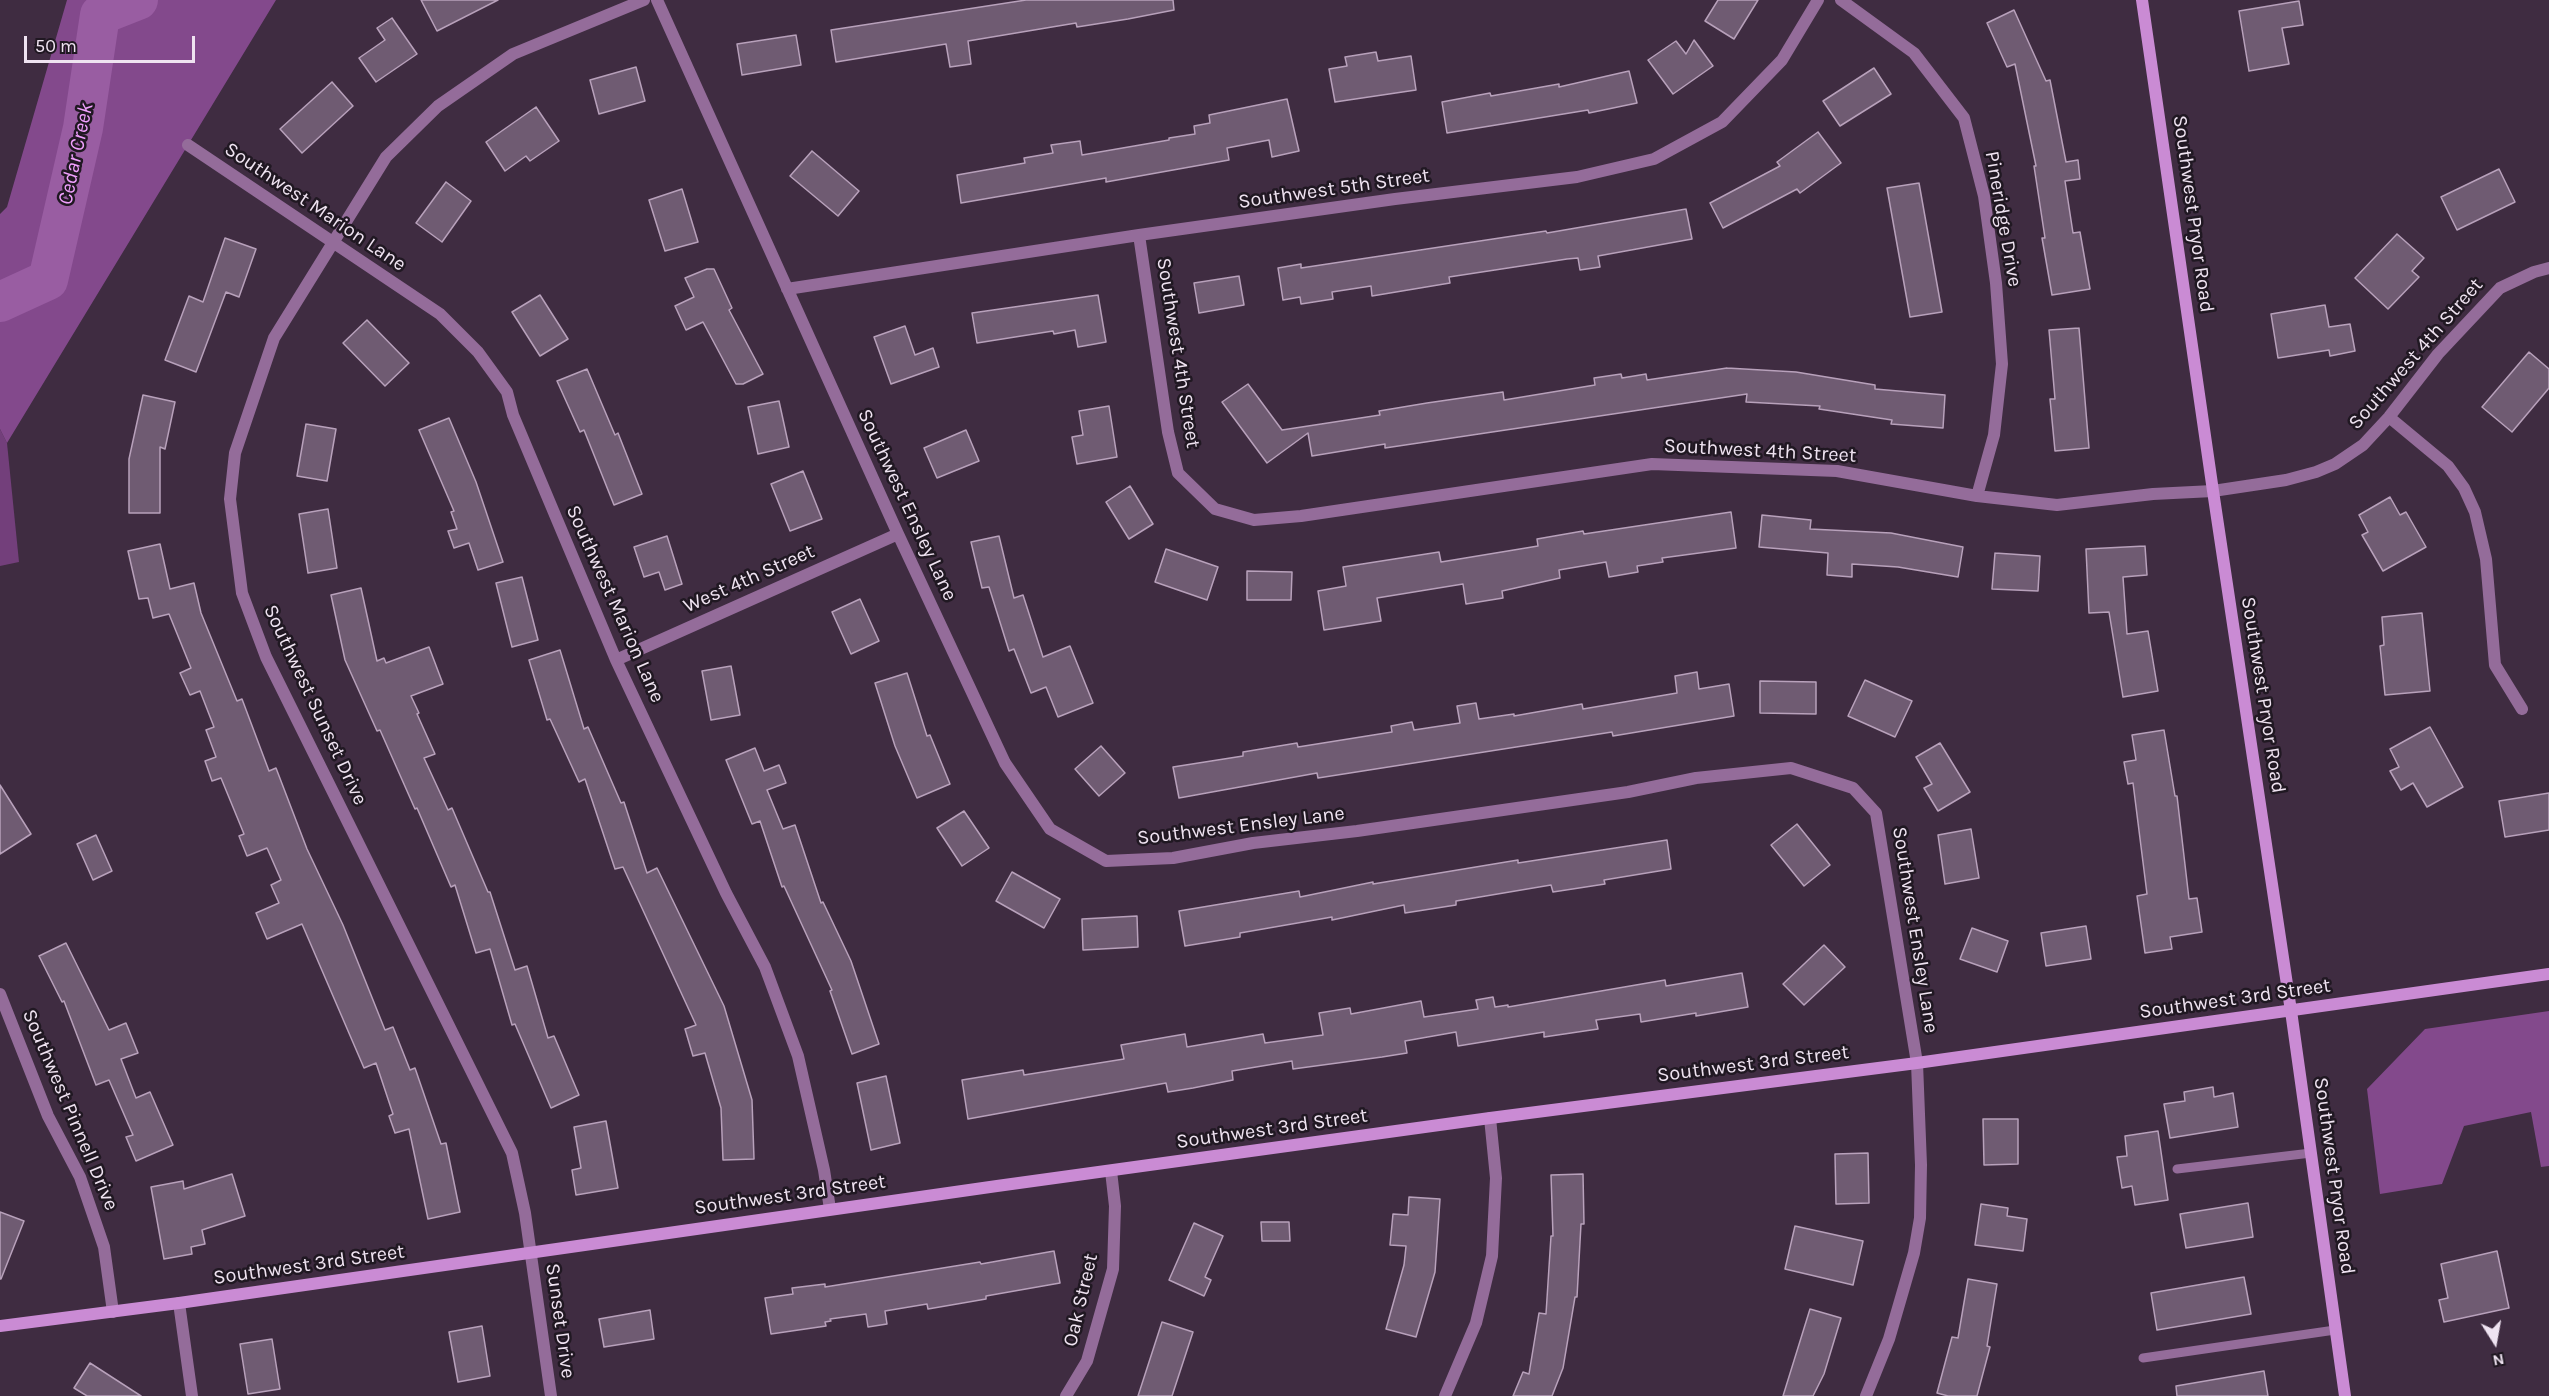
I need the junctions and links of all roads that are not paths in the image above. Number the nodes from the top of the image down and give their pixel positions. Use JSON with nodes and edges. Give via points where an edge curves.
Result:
{"nodes":[{"id":1,"x":644,"y":0,"type":"edge"},
{"id":2,"x":657,"y":0,"type":"edge"},
{"id":3,"x":1818,"y":0,"type":"edge"},
{"id":4,"x":1841,"y":0,"type":"edge"},
{"id":5,"x":2142,"y":0,"type":"edge"},
{"id":6,"x":188,"y":145,"type":"dead end"},
{"id":7,"x":1139,"y":235,"type":"junction"},
{"id":8,"x":332,"y":242,"type":"junction"},
{"id":9,"x":2549,"y":268,"type":"edge"},
{"id":10,"x":787,"y":289,"type":"junction"},
{"id":11,"x":2389,"y":417,"type":"junction"},
{"id":12,"x":2213,"y":491,"type":"junction"},
{"id":13,"x":1977,"y":496,"type":"junction"},
{"id":14,"x":898,"y":534,"type":"junction"},
{"id":15,"x":616,"y":660,"type":"junction"},
{"id":16,"x":2522,"y":709,"type":"dead end"},
{"id":17,"x":2549,"y":974,"type":"edge"},
{"id":18,"x":0,"y":994,"type":"edge"},
{"id":19,"x":2291,"y":1011,"type":"junction"},
{"id":20,"x":1917,"y":1063,"type":"junction"},
{"id":21,"x":1490,"y":1118,"type":"junction"},
{"id":22,"x":2311,"y":1153,"type":"junction"},
{"id":23,"x":2177,"y":1169,"type":"dead end"},
{"id":24,"x":1111,"y":1171,"type":"junction"},
{"id":25,"x":830,"y":1209,"type":"junction"},
{"id":26,"x":530,"y":1252,"type":"junction"},
{"id":27,"x":179,"y":1303,"type":"junction"},
{"id":28,"x":113,"y":1312,"type":"junction"},
{"id":29,"x":0,"y":1326,"type":"edge"},
{"id":30,"x":2336,"y":1330,"type":"junction"},
{"id":31,"x":2143,"y":1358,"type":"dead end"},
{"id":32,"x":192,"y":1396,"type":"edge"},
{"id":33,"x":551,"y":1396,"type":"edge"},
{"id":34,"x":1065,"y":1396,"type":"edge"},
{"id":35,"x":1445,"y":1396,"type":"edge"},
{"id":36,"x":1866,"y":1396,"type":"edge"},
{"id":37,"x":2345,"y":1396,"type":"edge"}],
"edges":[{"from":1,"to":8,"type":"street","name":"Southwest Sunset Drive","via":[[513,54],[438,106],[386,157]]},
{"from":2,"to":10,"type":"street","name":"Southwest Ensley Lane"},
{"from":3,"to":7,"type":"street","name":"Southwest 5th Street","via":[[1782,60],[1722,122],[1654,159],[1577,177]]},
{"from":4,"to":13,"type":"street","name":"Pineridge Drive","via":[[1914,53],[1964,118],[1984,196],[2002,364],[1994,435]]},
{"from":5,"to":12,"type":"main road","name":"Southwest Pryor Road"},
{"from":6,"to":8,"type":"street","name":"Southwest Marion Lane"},
{"from":7,"to":10,"type":"street","name":"Southwest 5th Street"},
{"from":7,"to":13,"type":"street","name":"Southwest 4th Street","via":[[1168,432],[1178,473],[1215,508],[1254,520],[1301,516],[1652,464],[1837,471]]},
{"from":8,"to":15,"type":"street","name":"Southwest Marion Lane","via":[[440,314],[478,352],[507,392],[513,415]]},
{"from":8,"to":26,"type":"street","name":"Southwest Sunset Drive","via":[[274,338],[235,453],[230,499],[242,593],[291,712],[512,1153]]},
{"from":9,"to":11,"type":"street","name":"Southwest 4th Street","via":[[2500,288],[2438,354]]},
{"from":10,"to":14,"type":"street","name":"Southwest Ensley Lane"},
{"from":11,"to":12,"type":"street","name":"Southwest 4th Street","via":[[2363,445],[2316,472]]},
{"from":11,"to":16,"type":"street","via":[[2448,466],[2475,512],[2486,559],[2495,665]]},
{"from":12,"to":13,"type":"street","name":"Southwest 4th Street","via":[[2057,505]]},
{"from":12,"to":19,"type":"main road","name":"Southwest Pryor Road"},
{"from":14,"to":15,"type":"street","name":"West 4th Street"},
{"from":14,"to":20,"type":"street","name":"Southwest Ensley Lane","via":[[1005,763],[1050,829],[1106,861],[1173,858],[1253,843],[1628,792],[1696,778],[1791,768],[1853,788],[1876,813]]},
{"from":15,"to":25,"type":"street","name":"Southwest Marion Lane","via":[[765,967],[798,1056]]},
{"from":17,"to":19,"type":"main road","name":"Southwest 3rd Street"},
{"from":18,"to":28,"type":"street","name":"Southwest Pinnell Drive","via":[[48,1116],[80,1177],[104,1247]]},
{"from":19,"to":20,"type":"main road","name":"Southwest 3rd Street"},
{"from":19,"to":22,"type":"main road","name":"Southwest Pryor Road"},
{"from":20,"to":21,"type":"main road","name":"Southwest 3rd Street"},
{"from":20,"to":36,"type":"street","name":"Southwest Ensley Lane","via":[[1920,1218],[1914,1253],[1888,1339]]},
{"from":21,"to":24,"type":"main road","name":"Southwest 3rd Street"},
{"from":21,"to":35,"type":"street","via":[[1496,1178],[1492,1256],[1476,1323]]},
{"from":22,"to":23,"type":"lane"},
{"from":22,"to":30,"type":"main road","name":"Southwest Pryor Road"},
{"from":24,"to":25,"type":"main road","name":"Southwest 3rd Street"},
{"from":24,"to":34,"type":"street","name":"Oak Street","via":[[1115,1206],[1113,1269],[1087,1361]]},
{"from":25,"to":26,"type":"main road","name":"Southwest 3rd Street"},
{"from":26,"to":27,"type":"main road","name":"Southwest 3rd Street"},
{"from":26,"to":33,"type":"street","name":"Sunset Drive"},
{"from":27,"to":28,"type":"main road","name":"Southwest 3rd Street"},
{"from":27,"to":32,"type":"street"},
{"from":28,"to":29,"type":"main road","name":"Southwest 3rd Street"},
{"from":30,"to":31,"type":"lane"},
{"from":30,"to":37,"type":"main road","name":"Southwest Pryor Road"}]}
